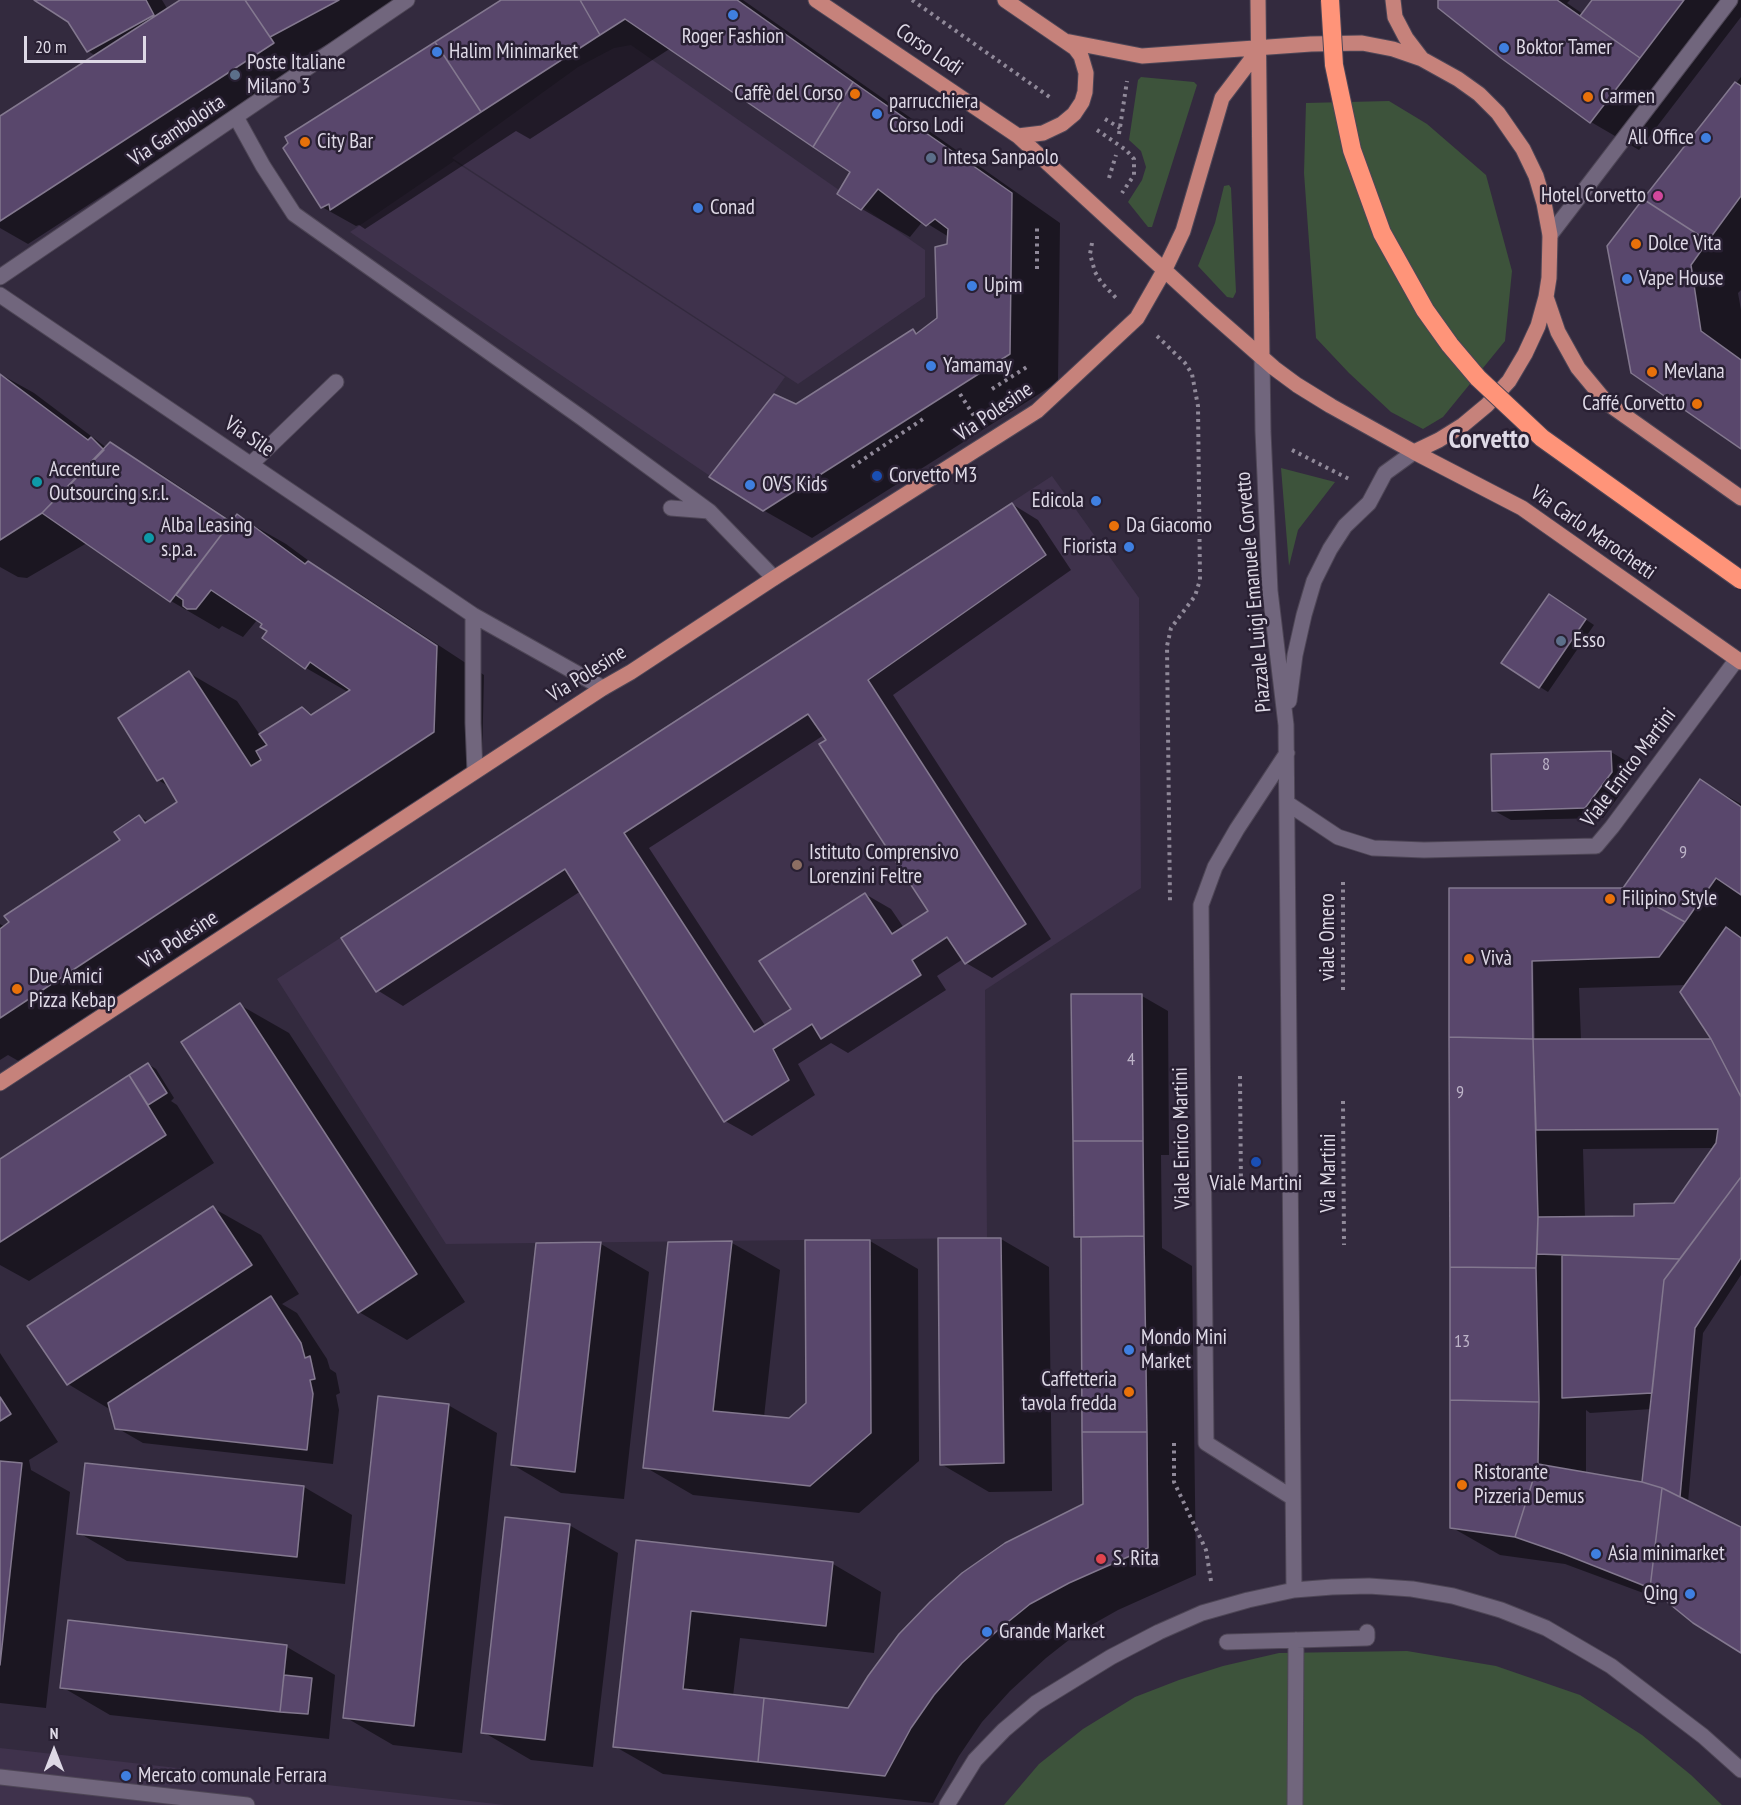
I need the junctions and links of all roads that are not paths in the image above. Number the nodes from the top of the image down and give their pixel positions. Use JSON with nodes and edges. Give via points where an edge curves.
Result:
{"nodes":[{"id":1,"x":407,"y":0,"type":"edge"},
{"id":2,"x":816,"y":0,"type":"edge"},
{"id":3,"x":1005,"y":0,"type":"edge"},
{"id":4,"x":1258,"y":0,"type":"edge"},
{"id":5,"x":1330,"y":0,"type":"edge"},
{"id":6,"x":1393,"y":0,"type":"edge"},
{"id":7,"x":1730,"y":0,"type":"edge"},
{"id":8,"x":1065,"y":41,"type":"junction"},
{"id":9,"x":1260,"y":48,"type":"junction"},
{"id":10,"x":1422,"y":58,"type":"junction"},
{"id":11,"x":236,"y":117,"type":"junction"},
{"id":12,"x":1018,"y":136,"type":"junction"},
{"id":13,"x":1550,"y":236,"type":"junction"},
{"id":14,"x":1165,"y":269,"type":"junction"},
{"id":15,"x":0,"y":278,"type":"edge"},
{"id":16,"x":0,"y":295,"type":"edge"},
{"id":17,"x":1546,"y":297,"type":"junction"},
{"id":18,"x":1262,"y":358,"type":"junction"},
{"id":19,"x":336,"y":382,"type":"dead end"},
{"id":20,"x":1414,"y":452,"type":"junction"},
{"id":21,"x":251,"y":464,"type":"junction"},
{"id":22,"x":1741,"y":498,"type":"edge"},
{"id":23,"x":671,"y":508,"type":"dead end"},
{"id":24,"x":709,"y":512,"type":"junction"},
{"id":25,"x":774,"y":578,"type":"junction"},
{"id":26,"x":1741,"y":580,"type":"edge"},
{"id":27,"x":473,"y":615,"type":"junction"},
{"id":28,"x":1739,"y":661,"type":"edge"},
{"id":29,"x":603,"y":688,"type":"junction"},
{"id":30,"x":1286,"y":725,"type":"junction"},
{"id":31,"x":1287,"y":753,"type":"junction"},
{"id":32,"x":475,"y":771,"type":"junction"},
{"id":33,"x":1287,"y":803,"type":"junction"},
{"id":34,"x":0,"y":1083,"type":"edge"},
{"id":35,"x":1293,"y":1498,"type":"junction"},
{"id":36,"x":1294,"y":1590,"type":"junction"},
{"id":37,"x":1367,"y":1632,"type":"dead end"},
{"id":38,"x":1296,"y":1640,"type":"junction"},
{"id":39,"x":1227,"y":1642,"type":"dead end"},
{"id":40,"x":1741,"y":1770,"type":"edge"},
{"id":41,"x":0,"y":1777,"type":"edge"},
{"id":42,"x":247,"y":1805,"type":"edge"},
{"id":43,"x":946,"y":1805,"type":"edge"},
{"id":44,"x":1295,"y":1805,"type":"edge"}],
"edges":[{"from":1,"to":11,"type":"street","name":"Via Gamboloita"},
{"from":2,"to":12,"type":"main road","name":"Corso Lodi"},
{"from":3,"to":8,"type":"main road"},
{"from":4,"to":9,"type":"main road"},
{"from":5,"to":26,"type":"highway","bridge":true,"via":[[1334,65],[1352,150],[1382,233],[1425,310],[1478,378],[1542,438]]},
{"from":6,"to":10,"type":"main road","via":[[1395,17]]},
{"from":7,"to":13,"type":"street"},
{"from":8,"to":9,"type":"main road","name":"Piazzale Luigi Emanuele Corvetto","via":[[1142,56]]},
{"from":8,"to":12,"type":"main road","via":[[1081,57],[1086,73],[1082,102],[1062,124],[1043,133]]},
{"from":9,"to":10,"type":"main road","name":"Piazzale Luigi Emanuele Corvetto","via":[[1362,43]]},
{"from":9,"to":14,"type":"main road","via":[[1222,98],[1183,231]]},
{"from":9,"to":18,"type":"main road","name":"Piazzale Luigi Emanuele Corvetto"},
{"from":10,"to":13,"type":"main road","name":"Piazzale Luigi Emanuele Corvetto","via":[[1479,94],[1498,113],[1536,176]]},
{"from":11,"to":15,"type":"street","name":"Via Gamboloita"},
{"from":11,"to":24,"type":"street","via":[[294,214]]},
{"from":12,"to":14,"type":"main road"},
{"from":13,"to":17,"type":"main road","name":"Piazzale Luigi Emanuele Corvetto"},
{"from":14,"to":18,"type":"main road"},
{"from":14,"to":25,"type":"main road","name":"Via Polesine","via":[[1137,318],[1037,411]]},
{"from":16,"to":21,"type":"street","name":"Via Sile"},
{"from":17,"to":20,"type":"main road","name":"Piazzale Luigi Emanuele Corvetto","via":[[1530,345],[1509,381],[1463,425]]},
{"from":17,"to":22,"type":"main road","via":[[1558,332],[1578,368],[1607,403]]},
{"from":18,"to":20,"type":"main road","via":[[1297,385]]},
{"from":18,"to":30,"type":"street","name":"Piazzale Luigi Emanuele Corvetto","via":[[1270,591]]},
{"from":19,"to":21,"type":"street"},
{"from":20,"to":28,"type":"main road","name":"Via Carlo Marochetti","via":[[1522,508]]},
{"from":20,"to":30,"type":"street","name":"Piazzale Luigi Emanuele Corvetto","via":[[1386,474],[1369,503],[1345,526],[1314,581],[1295,655]]},
{"from":21,"to":27,"type":"street","name":"Via Sile"},
{"from":23,"to":24,"type":"street"},
{"from":24,"to":25,"type":"street"},
{"from":25,"to":29,"type":"main road","name":"Via Polesine"},
{"from":27,"to":29,"type":"street","name":"Via Sile"},
{"from":27,"to":32,"type":"street"},
{"from":28,"to":33,"type":"street","name":"Viale Enrico Martini","via":[[1596,846],[1373,848],[1338,837]]},
{"from":29,"to":32,"type":"main road","name":"Via Polesine"},
{"from":30,"to":31,"type":"street"},
{"from":31,"to":33,"type":"street"},
{"from":31,"to":35,"type":"street","name":"Viale Enrico Martini","via":[[1215,867],[1201,905],[1201,941],[1206,1443]]},
{"from":32,"to":34,"type":"main road","name":"Via Polesine"},
{"from":33,"to":35,"type":"street"},
{"from":35,"to":36,"type":"street"},
{"from":36,"to":40,"type":"street","via":[[1369,1586],[1412,1589],[1463,1599],[1546,1628],[1611,1665]]},
{"from":36,"to":43,"type":"street","via":[[1202,1613],[1074,1678],[1004,1730],[975,1760]]},
{"from":37,"to":38,"type":"street","via":[[1367,1638]]},
{"from":38,"to":39,"type":"street"},
{"from":38,"to":44,"type":"street"},
{"from":41,"to":42,"type":"street"}]}
